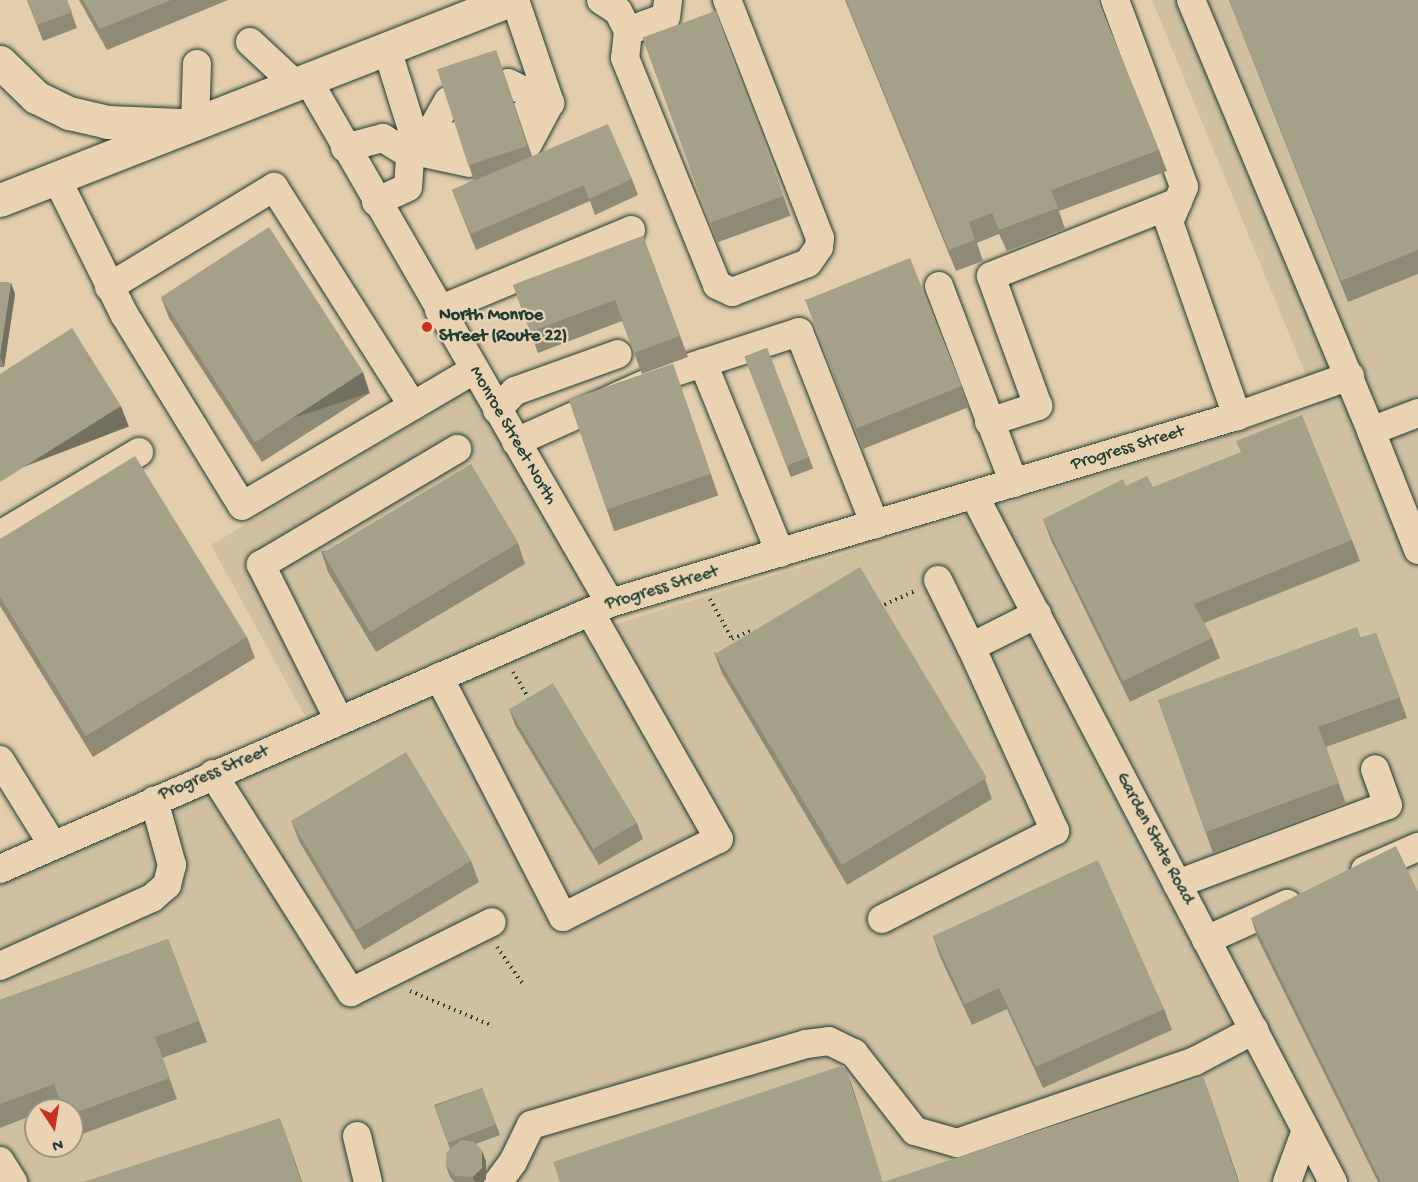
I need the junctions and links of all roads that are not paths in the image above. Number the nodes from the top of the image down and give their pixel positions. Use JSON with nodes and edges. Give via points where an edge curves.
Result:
{"nodes":[{"id":1,"x":601,"y":0,"type":"edge"},
{"id":2,"x":727,"y":0,"type":"edge"},
{"id":3,"x":1115,"y":0,"type":"edge"},
{"id":4,"x":1191,"y":0,"type":"edge"},
{"id":5,"x":507,"y":1,"type":"edge"},
{"id":6,"x":667,"y":9,"type":"edge"},
{"id":7,"x":628,"y":31,"type":"junction"},
{"id":8,"x":250,"y":42,"type":"dead end"},
{"id":9,"x":387,"y":49,"type":"junction"},
{"id":10,"x":0,"y":62,"type":"edge"},
{"id":11,"x":196,"y":64,"type":"dead end"},
{"id":12,"x":302,"y":83,"type":"junction"},
{"id":13,"x":508,"y":83,"type":"edge"},
{"id":14,"x":448,"y":101,"type":"edge"},
{"id":15,"x":550,"y":103,"type":"junction"},
{"id":16,"x":519,"y":116,"type":"edge"},
{"id":17,"x":195,"y":126,"type":"junction"},
{"id":18,"x":459,"y":135,"type":"edge"},
{"id":19,"x":528,"y":144,"type":"edge"},
{"id":20,"x":345,"y":148,"type":"junction"},
{"id":21,"x":414,"y":154,"type":"junction"},
{"id":22,"x":469,"y":163,"type":"edge"},
{"id":23,"x":57,"y":179,"type":"junction"},
{"id":24,"x":0,"y":200,"type":"edge"},
{"id":25,"x":376,"y":202,"type":"junction"},
{"id":26,"x":1178,"y":202,"type":"junction"},
{"id":27,"x":631,"y":230,"type":"dead end"},
{"id":28,"x":939,"y":286,"type":"dead end"},
{"id":29,"x":109,"y":287,"type":"junction"},
{"id":30,"x":439,"y":310,"type":"junction"},
{"id":31,"x":618,"y":354,"type":"dead end"},
{"id":32,"x":703,"y":363,"type":"junction"},
{"id":33,"x":474,"y":370,"type":"junction"},
{"id":34,"x":1350,"y":376,"type":"junction"},
{"id":35,"x":413,"y":406,"type":"junction"},
{"id":36,"x":497,"y":410,"type":"junction"},
{"id":37,"x":1418,"y":412,"type":"edge"},
{"id":38,"x":1238,"y":416,"type":"junction"},
{"id":39,"x":989,"y":422,"type":"junction"},
{"id":40,"x":1371,"y":431,"type":"junction"},
{"id":41,"x":516,"y":442,"type":"junction"},
{"id":42,"x":457,"y":449,"type":"dead end"},
{"id":43,"x":139,"y":452,"type":"dead end"},
{"id":44,"x":1014,"y":483,"type":"junction"},
{"id":45,"x":974,"y":495,"type":"junction"},
{"id":46,"x":875,"y":525,"type":"junction"},
{"id":47,"x":0,"y":535,"type":"edge"},
{"id":48,"x":1418,"y":550,"type":"edge"},
{"id":49,"x":780,"y":553,"type":"junction"},
{"id":50,"x":938,"y":580,"type":"road end"},
{"id":51,"x":600,"y":608,"type":"junction"},
{"id":52,"x":1037,"y":614,"type":"junction"},
{"id":53,"x":971,"y":647,"type":"junction"},
{"id":54,"x":439,"y":677,"type":"junction"},
{"id":55,"x":339,"y":720,"type":"junction"},
{"id":56,"x":0,"y":760,"type":"edge"},
{"id":57,"x":1375,"y":769,"type":"dead end"},
{"id":58,"x":213,"y":774,"type":"junction"},
{"id":59,"x":154,"y":801,"type":"junction"},
{"id":60,"x":52,"y":844,"type":"junction"},
{"id":61,"x":1418,"y":847,"type":"edge"},
{"id":62,"x":0,"y":869,"type":"edge"},
{"id":63,"x":1344,"y":879,"type":"edge"},
{"id":64,"x":1177,"y":884,"type":"junction"},
{"id":65,"x":1312,"y":893,"type":"edge"},
{"id":66,"x":882,"y":919,"type":"dead end"},
{"id":67,"x":488,"y":924,"type":"road end"},
{"id":68,"x":1206,"y":940,"type":"junction"},
{"id":69,"x":0,"y":966,"type":"edge"},
{"id":70,"x":1254,"y":1030,"type":"junction"},
{"id":71,"x":1306,"y":1130,"type":"junction"},
{"id":72,"x":357,"y":1136,"type":"dead end"},
{"id":73,"x":0,"y":1161,"type":"edge"},
{"id":74,"x":13,"y":1182,"type":"edge"},
{"id":75,"x":368,"y":1182,"type":"edge"},
{"id":76,"x":498,"y":1182,"type":"edge"},
{"id":77,"x":1287,"y":1182,"type":"edge"},
{"id":78,"x":1333,"y":1182,"type":"edge"}],
"edges":[{"from":1,"to":7,"type":"street","via":[[618,11]]},
{"from":2,"to":7,"type":"street","via":[[820,238],[808,263],[740,291],[717,285],[625,58]]},
{"from":3,"to":26,"type":"street","via":[[1184,186]]},
{"from":4,"to":34,"type":"street"},
{"from":5,"to":9,"type":"highway"},
{"from":5,"to":15,"type":"street"},
{"from":6,"to":7,"type":"street"},
{"from":8,"to":12,"type":"street","name":"Monroe Street North"},
{"from":9,"to":12,"type":"highway"},
{"from":9,"to":21,"type":"street"},
{"from":10,"to":17,"type":"highway","via":[[36,97],[69,113],[107,122]]},
{"from":11,"to":17,"type":"street"},
{"from":12,"to":17,"type":"highway"},
{"from":12,"to":20,"type":"street","name":"Monroe Street North"},
{"from":13,"to":15,"type":"street"},
{"from":14,"to":21,"type":"street"},
{"from":15,"to":16,"type":"street"},
{"from":15,"to":19,"type":"street"},
{"from":17,"to":23,"type":"highway"},
{"from":18,"to":21,"type":"street"},
{"from":20,"to":21,"type":"street","via":[[382,138]]},
{"from":20,"to":25,"type":"street","name":"Monroe Street North"},
{"from":21,"to":22,"type":"street"},
{"from":21,"to":25,"type":"street","via":[[408,187]]},
{"from":23,"to":24,"type":"highway"},
{"from":23,"to":29,"type":"street"},
{"from":25,"to":30,"type":"street","name":"Monroe Street North"},
{"from":26,"to":38,"type":"street","via":[[1169,222]]},
{"from":26,"to":39,"type":"street","via":[[991,276],[1038,405]]},
{"from":27,"to":30,"type":"street"},
{"from":28,"to":39,"type":"street"},
{"from":29,"to":35,"type":"street","via":[[274,187]]},
{"from":29,"to":35,"type":"street","via":[[242,506]]},
{"from":30,"to":33,"type":"street","name":"Monroe Street North"},
{"from":31,"to":36,"type":"street","via":[[515,391]]},
{"from":32,"to":41,"type":"street","via":[[589,407]]},
{"from":32,"to":46,"type":"street","via":[[799,332]]},
{"from":32,"to":49,"type":"street"},
{"from":33,"to":35,"type":"street"},
{"from":33,"to":36,"type":"street","name":"Monroe Street North"},
{"from":34,"to":38,"type":"street","name":"Progress Street"},
{"from":34,"to":40,"type":"street"},
{"from":36,"to":41,"type":"street","name":"Monroe Street North"},
{"from":37,"to":40,"type":"street"},
{"from":38,"to":44,"type":"street","name":"Progress Street"},
{"from":39,"to":44,"type":"street"},
{"from":40,"to":48,"type":"street"},
{"from":41,"to":51,"type":"street","name":"Monroe Street North"},
{"from":42,"to":55,"type":"street","via":[[261,565]]},
{"from":43,"to":47,"type":"street"},
{"from":44,"to":45,"type":"street","name":"Progress Street"},
{"from":45,"to":46,"type":"street","name":"Progress Street"},
{"from":45,"to":52,"type":"street","name":"Garden State Road"},
{"from":46,"to":49,"type":"street","name":"Progress Street"},
{"from":49,"to":51,"type":"street","name":"Progress Street"},
{"from":50,"to":53,"type":"street"},
{"from":51,"to":54,"type":"street","name":"Progress Street"},
{"from":51,"to":54,"type":"street","name":"Monroe Street North","via":[[719,839],[563,917]]},
{"from":52,"to":53,"type":"street"},
{"from":52,"to":64,"type":"street","name":"Garden State Road"},
{"from":53,"to":66,"type":"street","via":[[1055,831]]},
{"from":54,"to":55,"type":"street","name":"Progress Street"},
{"from":55,"to":58,"type":"street","name":"Progress Street"},
{"from":56,"to":60,"type":"street"},
{"from":57,"to":64,"type":"street","via":[[1388,805]]},
{"from":58,"to":59,"type":"street","name":"Progress Street"},
{"from":58,"to":67,"type":"street","via":[[351,992]]},
{"from":59,"to":60,"type":"street","name":"Progress Street"},
{"from":59,"to":69,"type":"street","via":[[172,865],[167,885],[152,898]]},
{"from":60,"to":62,"type":"street","name":"Progress Street"},
{"from":61,"to":63,"type":"street"},
{"from":64,"to":68,"type":"street","name":"Garden State Road"},
{"from":65,"to":68,"type":"street"},
{"from":68,"to":70,"type":"street","name":"Garden State Road"},
{"from":70,"to":71,"type":"street","name":"Garden State Road"},
{"from":70,"to":76,"type":"street","via":[[1195,1061],[957,1143],[915,1131],[854,1053],[829,1041],[806,1044],[531,1125]]},
{"from":71,"to":77,"type":"street"},
{"from":71,"to":78,"type":"street","name":"Garden State Road"},
{"from":72,"to":75,"type":"street"},
{"from":73,"to":74,"type":"street"}]}
